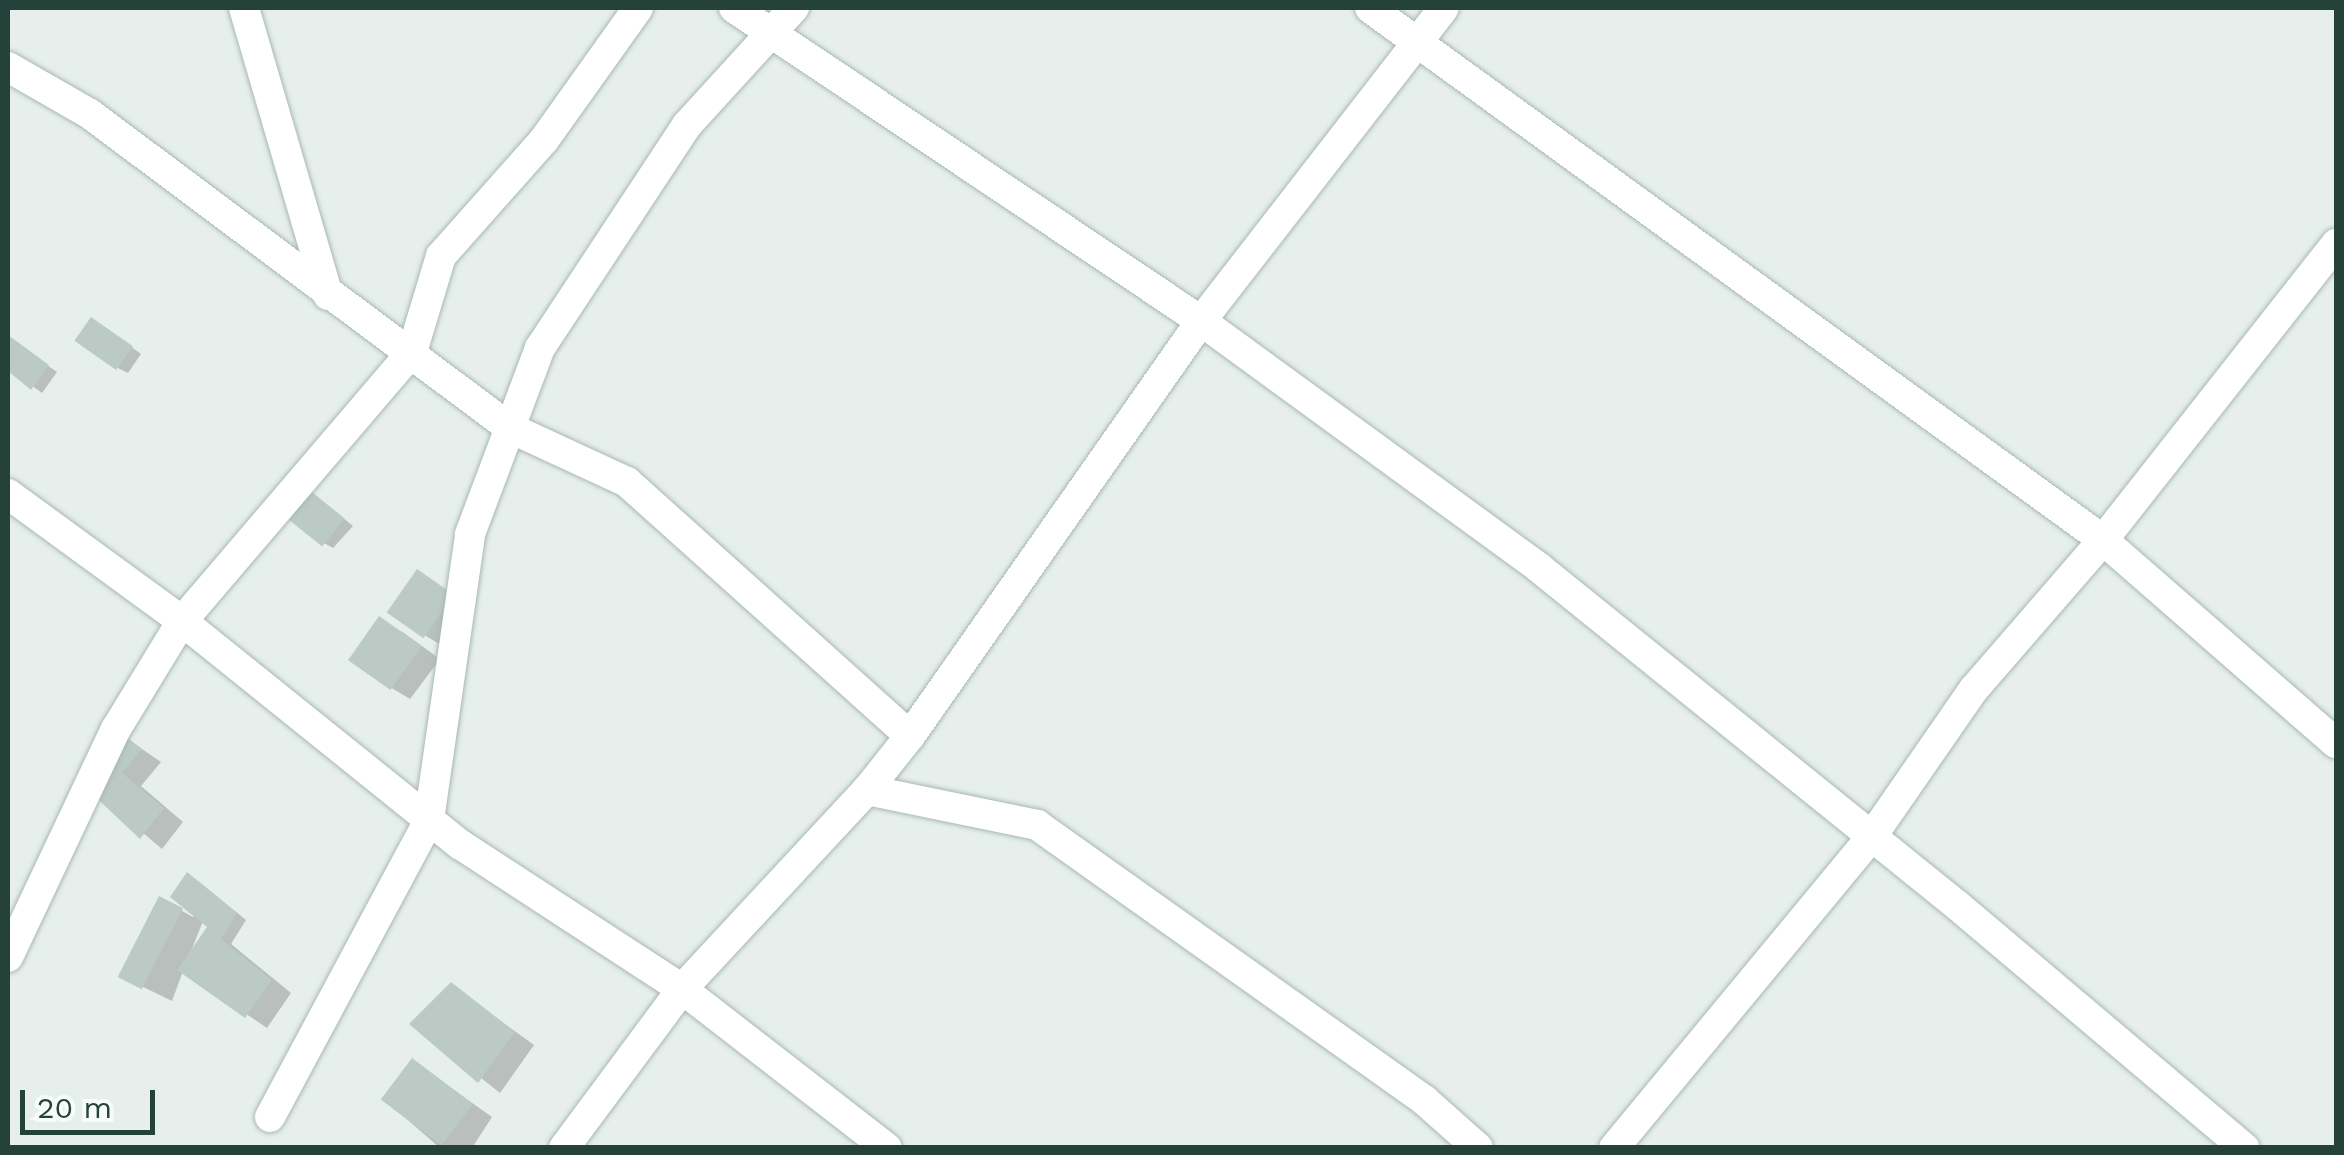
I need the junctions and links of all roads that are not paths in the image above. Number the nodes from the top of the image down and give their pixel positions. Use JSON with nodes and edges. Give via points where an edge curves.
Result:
{"nodes":[{"id":1,"x":244,"y":8,"type":"edge"},
{"id":2,"x":638,"y":8,"type":"edge"},
{"id":3,"x":734,"y":8,"type":"edge"},
{"id":4,"x":794,"y":8,"type":"edge"},
{"id":5,"x":1370,"y":8,"type":"edge"},
{"id":6,"x":1444,"y":8,"type":"edge"},
{"id":7,"x":769,"y":35,"type":"junction"},
{"id":8,"x":1418,"y":42,"type":"junction"},
{"id":9,"x":8,"y":67,"type":"edge"},
{"id":10,"x":2336,"y":244,"type":"edge"},
{"id":11,"x":2327,"y":279,"type":"edge"},
{"id":12,"x":328,"y":295,"type":"junction"},
{"id":13,"x":1201,"y":321,"type":"junction"},
{"id":14,"x":412,"y":352,"type":"junction"},
{"id":15,"x":510,"y":428,"type":"junction"},
{"id":16,"x":8,"y":494,"type":"edge"},
{"id":17,"x":2102,"y":540,"type":"junction"},
{"id":18,"x":182,"y":621,"type":"junction"},
{"id":19,"x":910,"y":736,"type":"junction"},
{"id":20,"x":2336,"y":742,"type":"edge"},
{"id":21,"x":867,"y":790,"type":"junction"},
{"id":22,"x":430,"y":820,"type":"junction"},
{"id":23,"x":1870,"y":838,"type":"junction"},
{"id":24,"x":8,"y":957,"type":"edge"},
{"id":25,"x":682,"y":990,"type":"junction"},
{"id":26,"x":270,"y":1118,"type":"dead end"},
{"id":27,"x":564,"y":1148,"type":"edge"},
{"id":28,"x":887,"y":1148,"type":"edge"},
{"id":29,"x":1478,"y":1148,"type":"edge"},
{"id":30,"x":1614,"y":1148,"type":"edge"},
{"id":31,"x":2244,"y":1148,"type":"edge"}],
"edges":[{"from":1,"to":12,"type":"street"},
{"from":2,"to":14,"type":"street","via":[[544,140],[441,256]]},
{"from":3,"to":7,"type":"street"},
{"from":4,"to":7,"type":"street"},
{"from":5,"to":8,"type":"street"},
{"from":6,"to":8,"type":"street"},
{"from":7,"to":13,"type":"street"},
{"from":7,"to":15,"type":"street","via":[[687,125],[540,348]]},
{"from":8,"to":13,"type":"street"},
{"from":8,"to":17,"type":"street"},
{"from":9,"to":12,"type":"street","via":[[90,114]]},
{"from":10,"to":11,"type":"street"},
{"from":11,"to":17,"type":"street"},
{"from":12,"to":14,"type":"street"},
{"from":13,"to":19,"type":"street"},
{"from":13,"to":23,"type":"street","via":[[1538,567]]},
{"from":14,"to":15,"type":"street"},
{"from":14,"to":18,"type":"street"},
{"from":15,"to":19,"type":"street","via":[[627,482]]},
{"from":15,"to":22,"type":"street","via":[[470,534]]},
{"from":16,"to":18,"type":"street"},
{"from":17,"to":20,"type":"street"},
{"from":17,"to":23,"type":"street","via":[[1974,689]]},
{"from":18,"to":22,"type":"street"},
{"from":18,"to":24,"type":"street","via":[[116,729]]},
{"from":19,"to":21,"type":"street"},
{"from":21,"to":25,"type":"street"},
{"from":21,"to":29,"type":"street","via":[[1036,825],[1424,1100]]},
{"from":22,"to":25,"type":"street"},
{"from":22,"to":26,"type":"street"},
{"from":23,"to":30,"type":"street"},
{"from":23,"to":31,"type":"street"},
{"from":25,"to":27,"type":"street"},
{"from":25,"to":28,"type":"street"}]}
